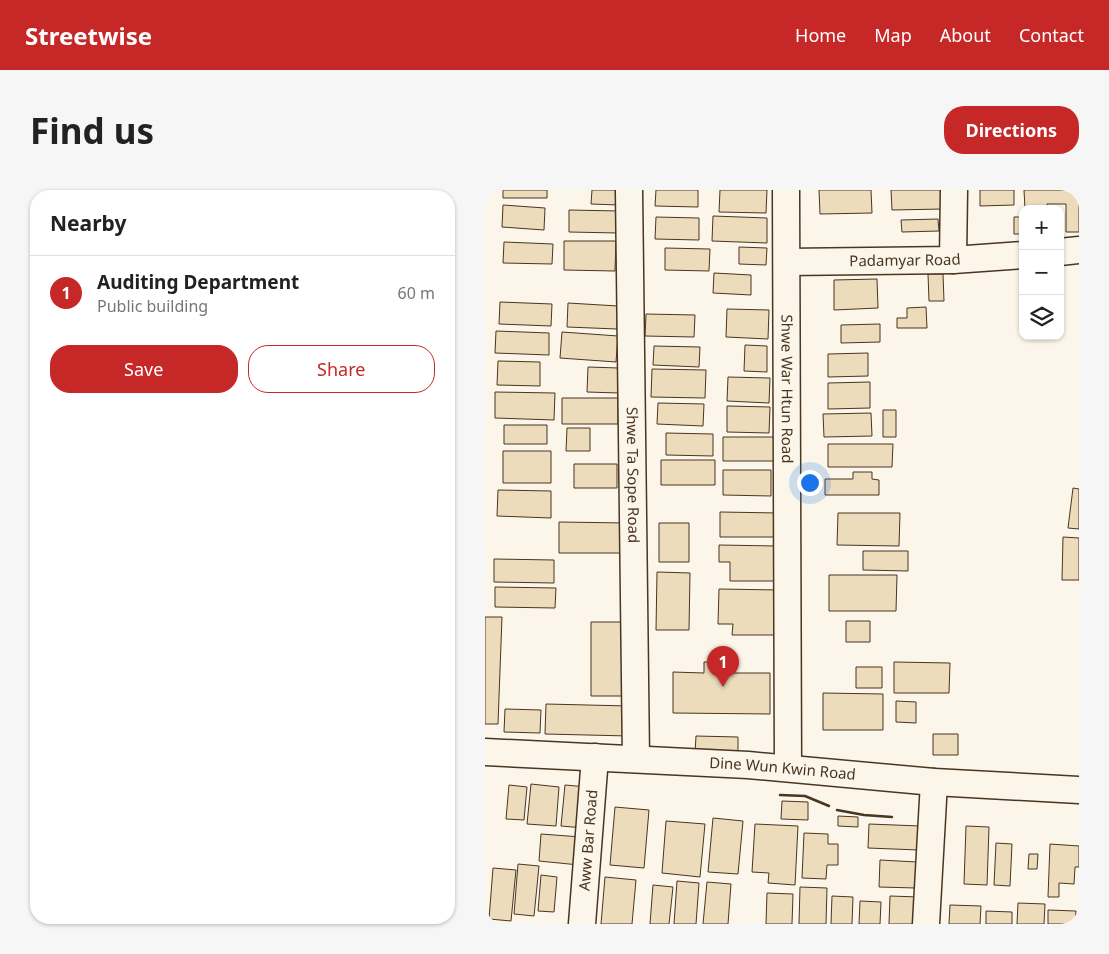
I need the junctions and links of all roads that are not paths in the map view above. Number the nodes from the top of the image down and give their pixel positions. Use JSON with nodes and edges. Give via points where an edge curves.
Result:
{"nodes":[{"id":1,"x":629,"y":190,"type":"edge"},
{"id":2,"x":786,"y":190,"type":"edge"},
{"id":3,"x":953,"y":190,"type":"edge"},
{"id":4,"x":1079,"y":250,"type":"edge"},
{"id":5,"x":1064,"y":252,"type":"edge"},
{"id":6,"x":1019,"y":255,"type":"edge"},
{"id":7,"x":953,"y":260,"type":"junction"},
{"id":8,"x":787,"y":262,"type":"junction"},
{"id":9,"x":485,"y":752,"type":"edge"},
{"id":10,"x":595,"y":757,"type":"junction"},
{"id":11,"x":636,"y":759,"type":"junction"},
{"id":12,"x":788,"y":768,"type":"junction"},
{"id":13,"x":934,"y":782,"type":"junction"},
{"id":14,"x":1079,"y":790,"type":"edge"},
{"id":15,"x":582,"y":924,"type":"edge"},
{"id":16,"x":926,"y":924,"type":"edge"}],
"edges":[{"from":1,"to":11,"type":"street","name":"Shwe Ta Sope Road"},
{"from":2,"to":8,"type":"street","name":"Shwe War Htun Road"},
{"from":3,"to":7,"type":"street"},
{"from":4,"to":5,"type":"street"},
{"from":6,"to":7,"type":"street","name":"Padamyar Road"},
{"from":7,"to":8,"type":"street","name":"Padamyar Road"},
{"from":8,"to":12,"type":"street","name":"Shwe War Htun Road"},
{"from":9,"to":10,"type":"street","name":"Dine Wun Kwin Road"},
{"from":10,"to":11,"type":"street","name":"Dine Wun Kwin Road"},
{"from":10,"to":15,"type":"street","name":"Aww Bar Road"},
{"from":11,"to":12,"type":"street","name":"Dine Wun Kwin Road"},
{"from":12,"to":13,"type":"street","name":"Dine Wun Kwin Road"},
{"from":13,"to":14,"type":"street","name":"Dine Wun Kwin Road"},
{"from":13,"to":16,"type":"street"}]}
